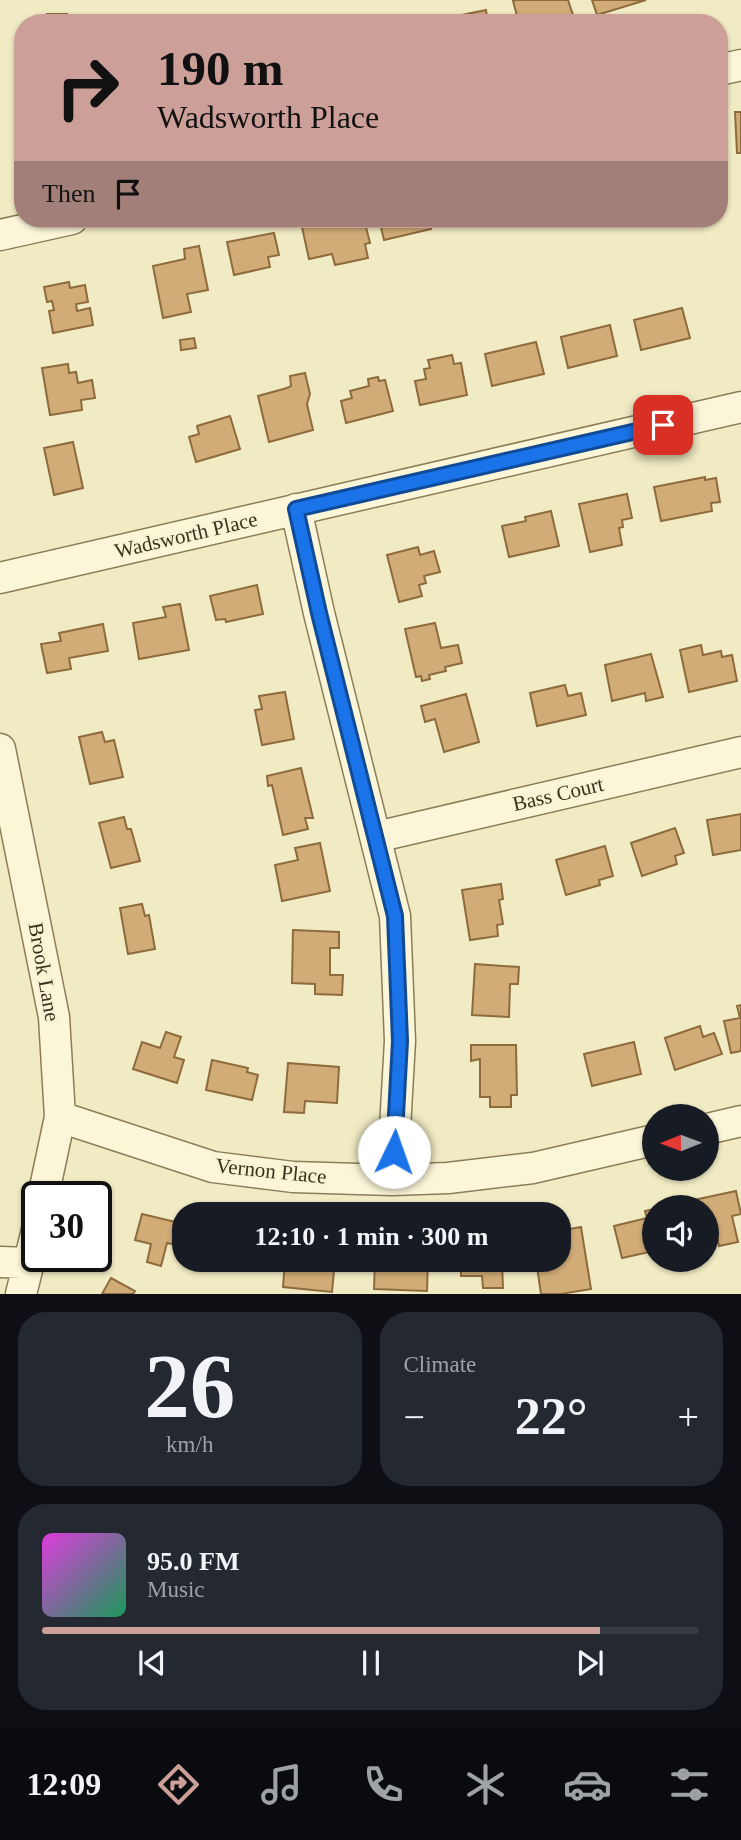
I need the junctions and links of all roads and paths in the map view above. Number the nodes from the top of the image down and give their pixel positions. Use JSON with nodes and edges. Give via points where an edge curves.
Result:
{"nodes":[{"id":1,"x":32,"y":228,"type":"edge"},
{"id":2,"x":0,"y":235,"type":"edge"},
{"id":3,"x":741,"y":407,"type":"edge"},
{"id":4,"x":296,"y":509,"type":"junction"},
{"id":5,"x":0,"y":578,"type":"edge"},
{"id":6,"x":0,"y":749,"type":"edge"},
{"id":7,"x":741,"y":752,"type":"edge"},
{"id":8,"x":376,"y":837,"type":"junction"},
{"id":9,"x":60,"y":1117,"type":"junction"},
{"id":10,"x":741,"y":1121,"type":"edge"},
{"id":11,"x":719,"y":1126,"type":"edge"},
{"id":12,"x":642,"y":1143,"type":"edge"},
{"id":13,"x":392,"y":1180,"type":"junction"},
{"id":14,"x":46,"y":1181,"type":"edge"},
{"id":15,"x":0,"y":1262,"type":"edge"},
{"id":16,"x":21,"y":1263,"type":"edge"},
{"id":17,"x":27,"y":1272,"type":"edge"},
{"id":18,"x":21,"y":1294,"type":"edge"}],
"edges":[{"from":1,"to":2,"type":"street"},
{"from":3,"to":4,"type":"street","name":"Wadsworth Place"},
{"from":4,"to":5,"type":"street","name":"Wadsworth Place"},
{"from":4,"to":8,"type":"street"},
{"from":6,"to":9,"type":"street","name":"Brook Lane","via":[[54,1017]]},
{"from":7,"to":8,"type":"street","name":"Bass Court"},
{"from":8,"to":13,"type":"street","via":[[395,916],[400,1041]]},
{"from":9,"to":13,"type":"street","name":"Vernon Place","via":[[213,1167],[293,1177]]},
{"from":9,"to":14,"type":"street","name":"Brook Lane"},
{"from":10,"to":11,"type":"street"},
{"from":12,"to":13,"type":"street","name":"Vernon Place","via":[[533,1168]]},
{"from":15,"to":16,"type":"street"},
{"from":17,"to":18,"type":"street"}]}
